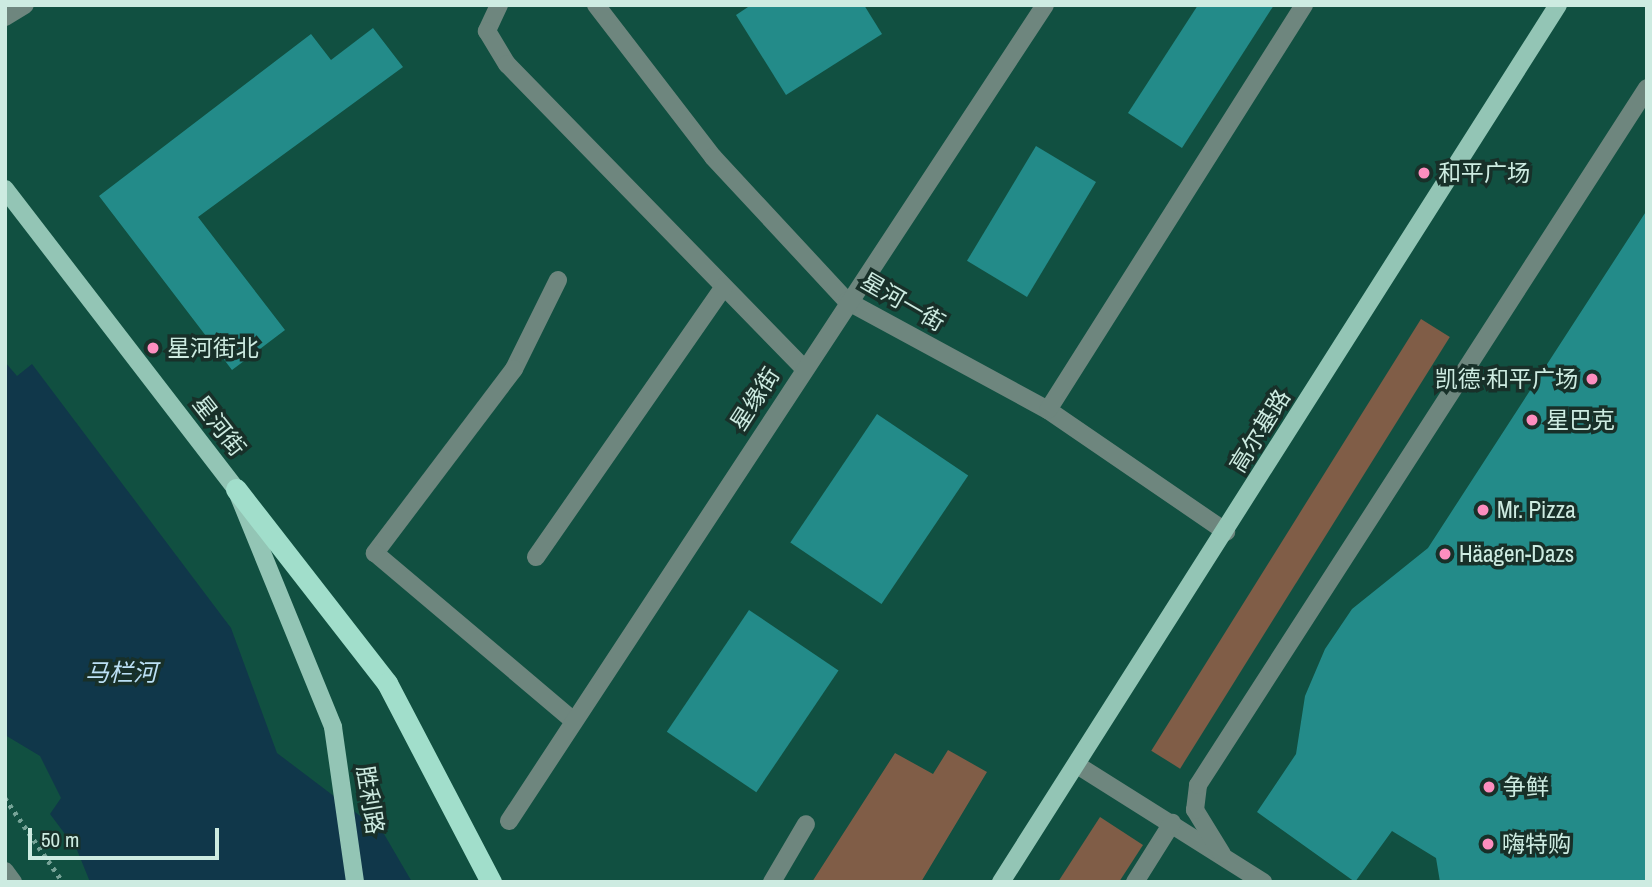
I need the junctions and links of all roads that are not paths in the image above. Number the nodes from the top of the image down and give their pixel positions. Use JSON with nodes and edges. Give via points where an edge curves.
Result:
{"nodes":[{"id":1,"x":25,"y":5,"type":"edge"},
{"id":2,"x":499,"y":5,"type":"edge"},
{"id":3,"x":596,"y":5,"type":"edge"},
{"id":4,"x":1045,"y":5,"type":"edge"},
{"id":5,"x":1304,"y":5,"type":"edge"},
{"id":6,"x":1558,"y":5,"type":"edge"},
{"id":7,"x":5,"y":17,"type":"edge"},
{"id":8,"x":1647,"y":88,"type":"edge"},
{"id":9,"x":5,"y":188,"type":"edge"},
{"id":10,"x":558,"y":280,"type":"dead end"},
{"id":11,"x":724,"y":287,"type":"junction"},
{"id":12,"x":847,"y":301,"type":"junction"},
{"id":13,"x":804,"y":368,"type":"junction"},
{"id":14,"x":1048,"y":410,"type":"junction"},
{"id":15,"x":236,"y":489,"type":"junction"},
{"id":16,"x":1226,"y":532,"type":"junction"},
{"id":17,"x":536,"y":557,"type":"dead end"},
{"id":18,"x":574,"y":721,"type":"junction"},
{"id":19,"x":333,"y":727,"type":"joint"},
{"id":20,"x":1077,"y":765,"type":"junction"},
{"id":21,"x":509,"y":821,"type":"dead end"},
{"id":22,"x":1172,"y":823,"type":"junction"},
{"id":23,"x":806,"y":824,"type":"dead end"},
{"id":24,"x":1222,"y":853,"type":"junction"},
{"id":25,"x":5,"y":871,"type":"edge"},
{"id":26,"x":13,"y":882,"type":"edge"},
{"id":27,"x":355,"y":882,"type":"edge"},
{"id":28,"x":491,"y":882,"type":"edge"},
{"id":29,"x":772,"y":882,"type":"edge"},
{"id":30,"x":1001,"y":882,"type":"edge"},
{"id":31,"x":1135,"y":882,"type":"edge"},
{"id":32,"x":1263,"y":882,"type":"edge"}],
"edges":[{"from":1,"to":7,"type":"street"},
{"from":2,"to":11,"type":"street","via":[[487,31],[507,64]]},
{"from":3,"to":12,"type":"street","name":"星河一街","via":[[713,157]]},
{"from":4,"to":12,"type":"street","name":"星缘街"},
{"from":5,"to":14,"type":"street"},
{"from":6,"to":16,"type":"main road","name":"高尔基路"},
{"from":8,"to":24,"type":"street","via":[[1198,785],[1195,810]]},
{"from":9,"to":15,"type":"main road","name":"星河街"},
{"from":10,"to":18,"type":"street","via":[[514,369],[375,554]]},
{"from":11,"to":13,"type":"street"},
{"from":11,"to":17,"type":"street"},
{"from":12,"to":13,"type":"street","name":"星缘街"},
{"from":12,"to":14,"type":"street","name":"星河一街"},
{"from":13,"to":18,"type":"street","name":"星缘街"},
{"from":14,"to":16,"type":"street","name":"星河一街"},
{"from":15,"to":19,"type":"main road","name":"星河街"},
{"from":15,"to":28,"type":"highway","via":[[387,683]]},
{"from":16,"to":20,"type":"main road","name":"高尔基路"},
{"from":18,"to":21,"type":"street","name":"星缘街"},
{"from":19,"to":27,"type":"main road","name":"胜利路"},
{"from":20,"to":22,"type":"street"},
{"from":20,"to":30,"type":"main road","name":"高尔基路"},
{"from":22,"to":24,"type":"street"},
{"from":22,"to":31,"type":"street"},
{"from":23,"to":29,"type":"street"},
{"from":24,"to":32,"type":"street"},
{"from":25,"to":26,"type":"street"}]}
